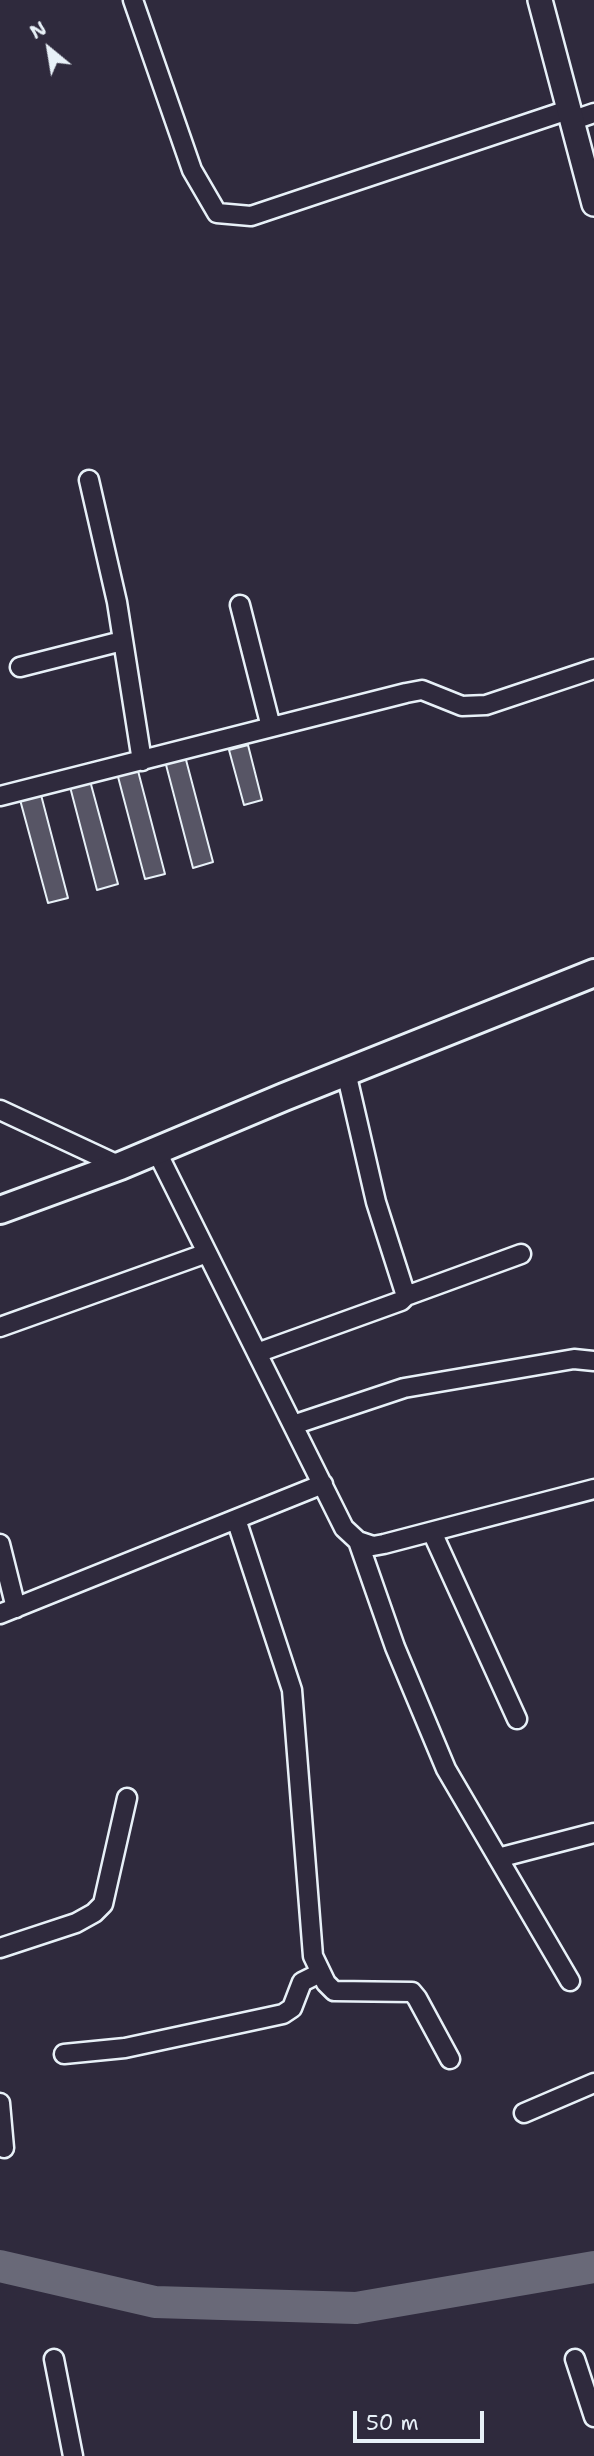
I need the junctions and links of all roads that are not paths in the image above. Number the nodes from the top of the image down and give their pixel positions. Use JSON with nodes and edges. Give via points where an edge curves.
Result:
{"nodes":[{"id":1,"x":133,"y":0,"type":"edge"},
{"id":2,"x":540,"y":0,"type":"edge"},
{"id":3,"x":594,"y":113,"type":"edge"},
{"id":4,"x":570,"y":116,"type":"junction"},
{"id":5,"x":594,"y":204,"type":"edge"},
{"id":6,"x":89,"y":480,"type":"dead end"},
{"id":7,"x":240,"y":605,"type":"dead end"},
{"id":8,"x":122,"y":640,"type":"junction"},
{"id":9,"x":20,"y":667,"type":"dead end"},
{"id":10,"x":594,"y":669,"type":"edge"},
{"id":11,"x":271,"y":727,"type":"junction"},
{"id":12,"x":142,"y":761,"type":"junction"},
{"id":13,"x":0,"y":796,"type":"edge"},
{"id":14,"x":594,"y":974,"type":"edge"},
{"id":15,"x":346,"y":1072,"type":"junction"},
{"id":16,"x":0,"y":1110,"type":"edge"},
{"id":17,"x":156,"y":1150,"type":"junction"},
{"id":18,"x":120,"y":1166,"type":"junction"},
{"id":19,"x":0,"y":1210,"type":"edge"},
{"id":20,"x":208,"y":1253,"type":"junction"},
{"id":21,"x":521,"y":1254,"type":"dead end"},
{"id":22,"x":406,"y":1296,"type":"junction"},
{"id":23,"x":0,"y":1327,"type":"edge"},
{"id":24,"x":257,"y":1353,"type":"junction"},
{"id":25,"x":594,"y":1361,"type":"edge"},
{"id":26,"x":293,"y":1424,"type":"junction"},
{"id":27,"x":323,"y":1484,"type":"junction"},
{"id":28,"x":594,"y":1489,"type":"edge"},
{"id":29,"x":236,"y":1519,"type":"junction"},
{"id":30,"x":432,"y":1532,"type":"junction"},
{"id":31,"x":358,"y":1541,"type":"junction"},
{"id":32,"x":0,"y":1544,"type":"edge"},
{"id":33,"x":8,"y":1611,"type":"edge"},
{"id":34,"x":517,"y":1719,"type":"dead end"},
{"id":35,"x":127,"y":1798,"type":"dead end"},
{"id":36,"x":594,"y":1833,"type":"edge"},
{"id":37,"x":498,"y":1858,"type":"junction"},
{"id":38,"x":0,"y":1948,"type":"edge"},
{"id":39,"x":320,"y":1973,"type":"junction"},
{"id":40,"x":570,"y":1981,"type":"dead end"},
{"id":41,"x":64,"y":2054,"type":"dead end"},
{"id":42,"x":450,"y":2059,"type":"dead end"},
{"id":43,"x":594,"y":2083,"type":"edge"},
{"id":44,"x":0,"y":2102,"type":"edge"},
{"id":45,"x":523,"y":2113,"type":"dead end"},
{"id":46,"x":4,"y":2148,"type":"dead end"},
{"id":47,"x":54,"y":2359,"type":"dead end"},
{"id":48,"x":575,"y":2359,"type":"dead end"},
{"id":49,"x":594,"y":2417,"type":"edge"},
{"id":50,"x":73,"y":2456,"type":"edge"}],
"edges":[{"from":1,"to":4,"type":"street","via":[[192,170],[217,213],[251,216]]},
{"from":2,"to":4,"type":"main road"},
{"from":3,"to":4,"type":"street"},
{"from":4,"to":5,"type":"main road"},
{"from":6,"to":8,"type":"street"},
{"from":7,"to":11,"type":"street"},
{"from":8,"to":9,"type":"street"},
{"from":8,"to":12,"type":"street"},
{"from":10,"to":11,"type":"street","via":[[486,705],[462,706],[422,690]]},
{"from":11,"to":12,"type":"street"},
{"from":12,"to":13,"type":"street"},
{"from":14,"to":15,"type":"highway"},
{"from":15,"to":17,"type":"highway"},
{"from":15,"to":22,"type":"street","via":[[376,1202]]},
{"from":16,"to":18,"type":"street"},
{"from":17,"to":18,"type":"highway"},
{"from":17,"to":20,"type":"street"},
{"from":18,"to":19,"type":"highway"},
{"from":20,"to":23,"type":"street"},
{"from":20,"to":24,"type":"street"},
{"from":21,"to":22,"type":"street"},
{"from":22,"to":24,"type":"street"},
{"from":24,"to":26,"type":"street"},
{"from":25,"to":26,"type":"street","via":[[574,1359],[404,1388]]},
{"from":26,"to":27,"type":"street"},
{"from":27,"to":29,"type":"street"},
{"from":27,"to":31,"type":"street","via":[[344,1528]]},
{"from":28,"to":30,"type":"street"},
{"from":29,"to":33,"type":"street"},
{"from":29,"to":39,"type":"street","via":[[292,1690],[309,1931]]},
{"from":30,"to":31,"type":"street","via":[[384,1545]]},
{"from":30,"to":34,"type":"street"},
{"from":31,"to":37,"type":"street","via":[[395,1647],[446,1769]]},
{"from":32,"to":33,"type":"street"},
{"from":35,"to":38,"type":"street","via":[[103,1904],[76,1923]]},
{"from":36,"to":37,"type":"street"},
{"from":37,"to":40,"type":"street"},
{"from":39,"to":41,"type":"street","via":[[302,1982],[292,2008],[283,2014],[125,2048]]},
{"from":39,"to":42,"type":"street","via":[[334,1991],[412,1992]]},
{"from":43,"to":45,"type":"street"},
{"from":44,"to":46,"type":"street"},
{"from":47,"to":50,"type":"street"},
{"from":48,"to":49,"type":"street"}]}
